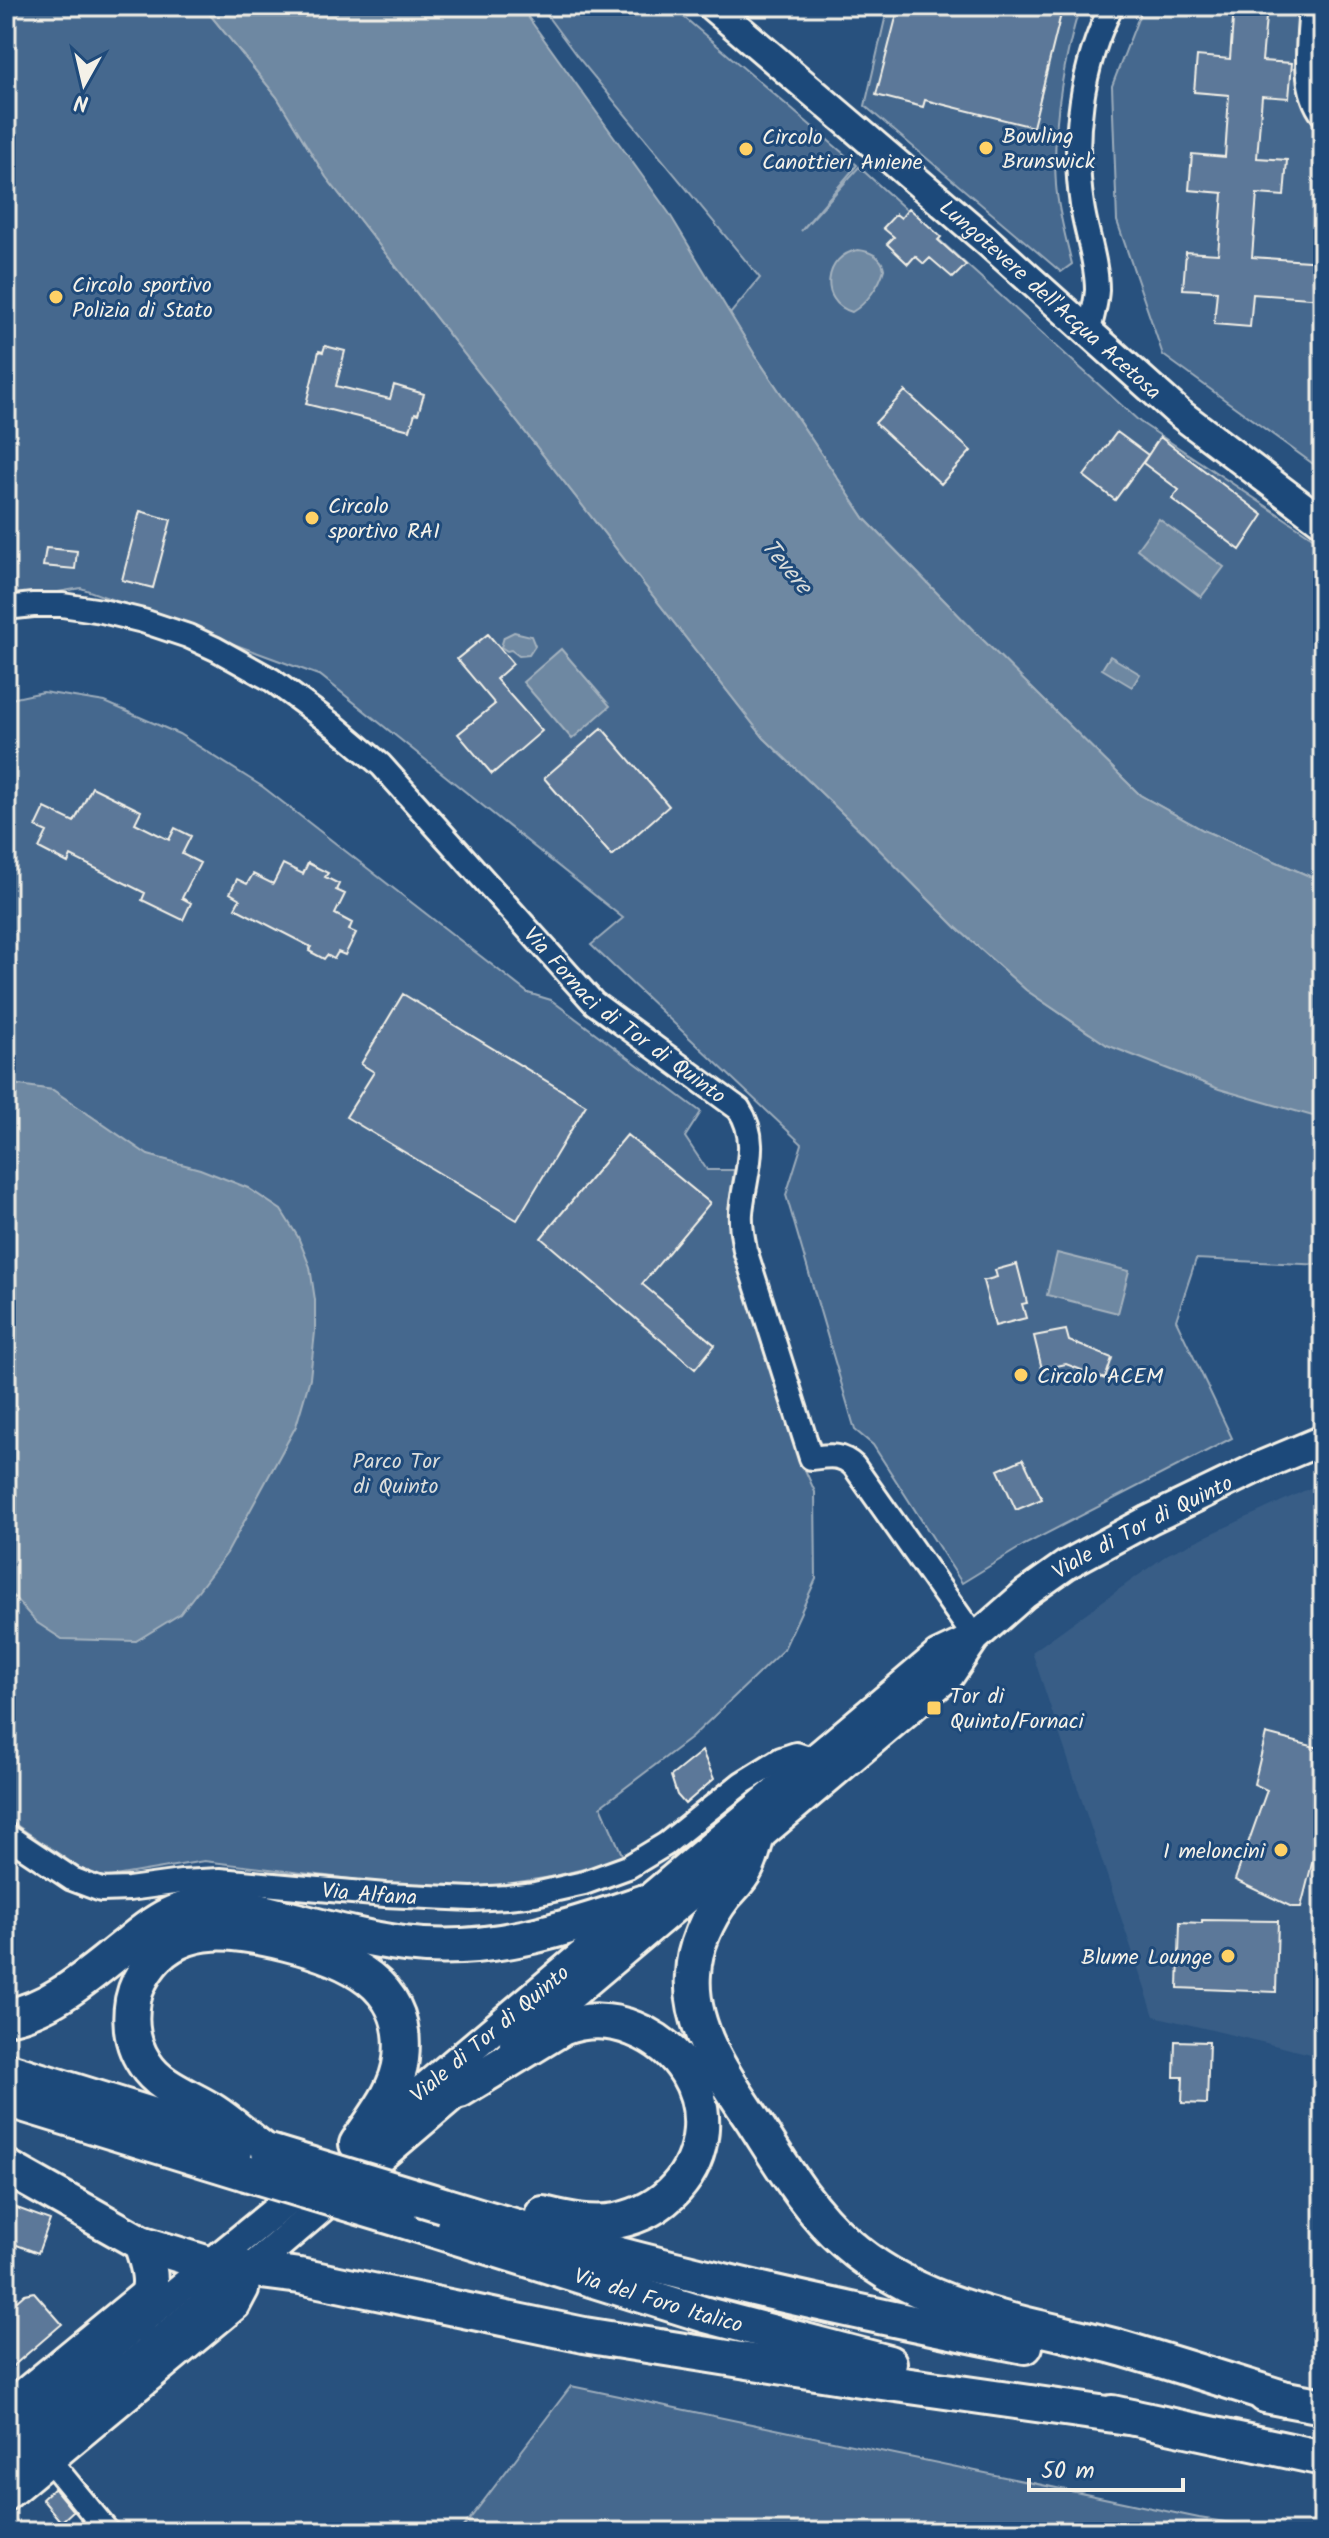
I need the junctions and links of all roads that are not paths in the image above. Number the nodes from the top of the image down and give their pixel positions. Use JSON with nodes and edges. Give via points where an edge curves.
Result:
{"nodes":[{"id":1,"x":712,"y":6,"type":"edge"},
{"id":2,"x":1112,"y":6,"type":"edge"},
{"id":3,"x":1311,"y":6,"type":"edge"},
{"id":4,"x":1323,"y":115,"type":"edge"},
{"id":5,"x":1088,"y":333,"type":"junction"},
{"id":6,"x":1323,"y":522,"type":"edge"},
{"id":7,"x":6,"y":608,"type":"edge"},
{"id":8,"x":1323,"y":1440,"type":"edge"},
{"id":9,"x":975,"y":1638,"type":"junction"},
{"id":10,"x":812,"y":1759,"type":"junction"},
{"id":11,"x":721,"y":1799,"type":"junction"},
{"id":12,"x":759,"y":1805,"type":"junction"},
{"id":13,"x":6,"y":1835,"type":"edge"},
{"id":14,"x":756,"y":1839,"type":"junction"},
{"id":15,"x":645,"y":1902,"type":"junction"},
{"id":16,"x":6,"y":2017,"type":"edge"},
{"id":17,"x":6,"y":2070,"type":"edge"},
{"id":18,"x":460,"y":2090,"type":"junction"},
{"id":19,"x":6,"y":2099,"type":"edge"},
{"id":20,"x":357,"y":2144,"type":"junction"},
{"id":21,"x":259,"y":2158,"type":"junction"},
{"id":22,"x":6,"y":2167,"type":"edge"},
{"id":23,"x":449,"y":2206,"type":"junction"},
{"id":24,"x":141,"y":2243,"type":"junction"},
{"id":25,"x":209,"y":2264,"type":"junction"},
{"id":26,"x":250,"y":2269,"type":"junction"},
{"id":27,"x":151,"y":2285,"type":"junction"},
{"id":28,"x":138,"y":2323,"type":"junction"},
{"id":29,"x":93,"y":2334,"type":"junction"},
{"id":30,"x":1286,"y":2399,"type":"junction"},
{"id":31,"x":6,"y":2404,"type":"edge"},
{"id":32,"x":1323,"y":2406,"type":"edge"},
{"id":33,"x":1135,"y":2418,"type":"junction"},
{"id":34,"x":6,"y":2436,"type":"edge"},
{"id":35,"x":1323,"y":2458,"type":"edge"},
{"id":36,"x":51,"y":2462,"type":"junction"},
{"id":37,"x":6,"y":2469,"type":"edge"},
{"id":38,"x":6,"y":2500,"type":"edge"},
{"id":39,"x":108,"y":2532,"type":"edge"}],
"edges":[{"from":1,"to":5,"type":"main road","name":"Lungotevere dell'Acqua Acetosa"},
{"from":2,"to":5,"type":"street","via":[[1089,67],[1079,133],[1080,191],[1096,284]]},
{"from":3,"to":4,"type":"street","via":[[1311,83]]},
{"from":5,"to":6,"type":"main road","name":"Lungotevere dell'Acqua Acetosa","via":[[1200,430]]},
{"from":7,"to":9,"type":"street","name":"Via Fornaci di Tor di Quinto","via":[[62,605],[143,621],[188,636],[272,680],[381,765],[586,996],[739,1109],[752,1143],[741,1215],[745,1250],[811,1458],[839,1456],[854,1466]]},
{"from":8,"to":9,"type":"main road","name":"Viale di Tor di Quinto","via":[[1149,1520],[1066,1565]]},
{"from":9,"to":10,"type":"main road","name":"Viale di Tor di Quinto","via":[[938,1655]]},
{"from":9,"to":14,"type":"main road","name":"Viale di Tor di Quinto","via":[[950,1675]]},
{"from":10,"to":11,"type":"street","name":"Via Alfana","via":[[796,1754],[781,1759]]},
{"from":10,"to":12,"type":"main road","name":"Viale di Tor di Quinto"},
{"from":11,"to":12,"type":"street","via":[[745,1797]]},
{"from":11,"to":13,"type":"street","name":"Via Alfana","via":[[628,1867],[535,1894],[472,1899],[220,1880],[101,1890],[72,1879]]},
{"from":12,"to":15,"type":"main road","name":"Viale di Tor di Quinto"},
{"from":14,"to":18,"type":"main road","name":"Viale di Tor di Quinto"},
{"from":14,"to":30,"type":"highway","via":[[743,1873],[700,1941],[693,1971],[696,2009],[731,2089],[807,2200],[844,2242],[901,2283],[933,2298]]},
{"from":15,"to":16,"type":"highway","via":[[550,1933],[442,1946],[382,1940],[242,1907],[192,1908],[151,1926],[64,1992]]},
{"from":15,"to":20,"type":"main road","name":"Viale di Tor di Quinto"},
{"from":17,"to":21,"type":"highway","name":"Via del Foro Italico"},
{"from":18,"to":23,"type":"highway","via":[[562,2028],[615,2023],[649,2035],[680,2060],[699,2102],[700,2131],[694,2159],[680,2184],[661,2203],[619,2220],[584,2222],[497,2207]]},
{"from":18,"to":26,"type":"main road","name":"Viale di Tor di Quinto"},
{"from":19,"to":21,"type":"highway","name":"Via del Foro Italico"},
{"from":20,"to":21,"type":"highway","via":[[394,2085],[401,2060],[399,2024],[384,1993],[354,1966],[295,1945],[225,1932],[184,1938],[154,1958],[136,1987],[131,2013],[135,2042],[154,2076],[215,2113]]},
{"from":20,"to":25,"type":"main road","name":"Viale di Tor di Quinto"},
{"from":21,"to":23,"type":"highway","name":"Via del Foro Italico","bridge":true},
{"from":21,"to":33,"type":"highway","name":"Via del Foro Italico","bridge":true,"via":[[399,2219],[613,2288],[843,2352]]},
{"from":22,"to":24,"type":"highway"},
{"from":23,"to":30,"type":"highway","name":"Via del Foro Italico","via":[[728,2283]]},
{"from":24,"to":25,"type":"highway"},
{"from":24,"to":27,"type":"highway"},
{"from":25,"to":26,"type":"highway"},
{"from":25,"to":28,"type":"main road","name":"Viale di Tor di Quinto"},
{"from":26,"to":33,"type":"highway","via":[[584,2335]]},
{"from":26,"to":36,"type":"street","via":[[238,2307]]},
{"from":26,"to":37,"type":"main road","name":"Viale di Tor di Quinto"},
{"from":27,"to":28,"type":"highway"},
{"from":27,"to":29,"type":"street"},
{"from":28,"to":29,"type":"street"},
{"from":28,"to":34,"type":"main road","name":"Viale di Tor di Quinto"},
{"from":29,"to":31,"type":"street"},
{"from":30,"to":32,"type":"highway","name":"Via del Foro Italico"},
{"from":33,"to":35,"type":"highway","name":"Via del Foro Italico"},
{"from":36,"to":38,"type":"street"},
{"from":36,"to":39,"type":"street"}]}
